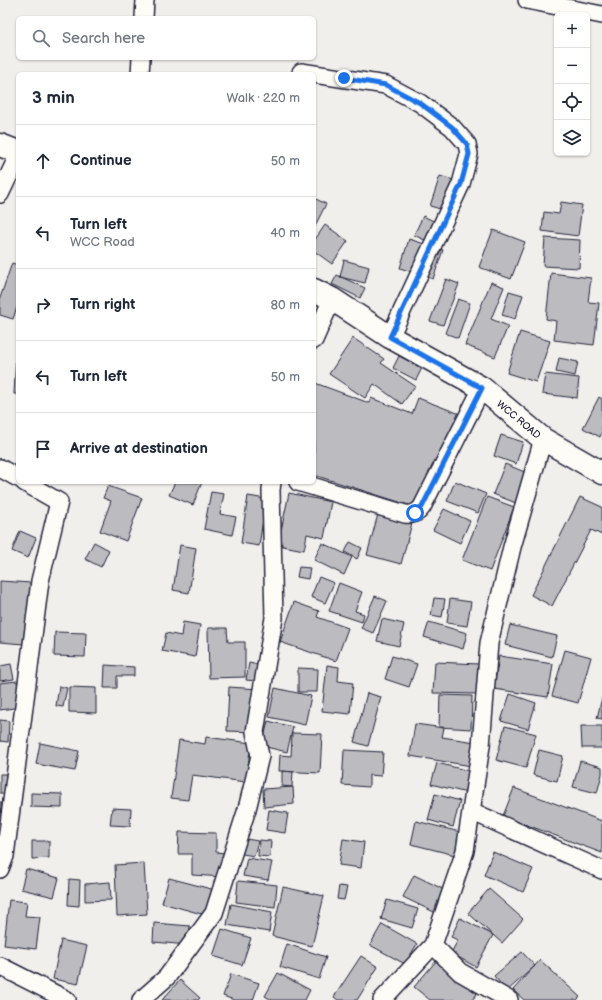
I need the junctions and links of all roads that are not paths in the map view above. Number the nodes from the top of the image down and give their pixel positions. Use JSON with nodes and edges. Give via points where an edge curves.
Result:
{"nodes":[{"id":1,"x":145,"y":0,"type":"edge"},
{"id":2,"x":527,"y":0,"type":"edge"},
{"id":3,"x":602,"y":15,"type":"edge"},
{"id":4,"x":144,"y":16,"type":"edge"},
{"id":5,"x":141,"y":60,"type":"edge"},
{"id":6,"x":140,"y":72,"type":"edge"},
{"id":7,"x":316,"y":74,"type":"edge"},
{"id":8,"x":0,"y":145,"type":"edge"},
{"id":9,"x":16,"y":151,"type":"edge"},
{"id":10,"x":16,"y":160,"type":"edge"},
{"id":11,"x":0,"y":194,"type":"edge"},
{"id":12,"x":323,"y":295,"type":"edge"},
{"id":13,"x":316,"y":330,"type":"edge"},
{"id":14,"x":390,"y":337,"type":"junction"},
{"id":15,"x":482,"y":388,"type":"junction"},
{"id":16,"x":543,"y":439,"type":"junction"},
{"id":17,"x":0,"y":468,"type":"edge"},
{"id":18,"x":602,"y":473,"type":"edge"},
{"id":19,"x":16,"y":477,"type":"edge"},
{"id":20,"x":27,"y":484,"type":"edge"},
{"id":21,"x":305,"y":484,"type":"edge"},
{"id":22,"x":267,"y":485,"type":"edge"},
{"id":23,"x":471,"y":811,"type":"junction"},
{"id":24,"x":0,"y":869,"type":"edge"},
{"id":25,"x":602,"y":870,"type":"edge"},
{"id":26,"x":433,"y":945,"type":"junction"},
{"id":27,"x":0,"y":966,"type":"edge"},
{"id":28,"x":67,"y":1000,"type":"edge"},
{"id":29,"x":141,"y":1000,"type":"edge"},
{"id":30,"x":382,"y":1000,"type":"edge"},
{"id":31,"x":509,"y":1000,"type":"edge"}],
"edges":[{"from":1,"to":4,"type":"street"},
{"from":2,"to":3,"type":"street"},
{"from":5,"to":6,"type":"street"},
{"from":7,"to":14,"type":"street","via":[[386,85],[420,103],[452,127],[467,144],[469,154],[461,184]]},
{"from":8,"to":9,"type":"main road"},
{"from":10,"to":11,"type":"street"},
{"from":12,"to":13,"type":"street"},
{"from":12,"to":14,"type":"main road","name":"WCC ROAD"},
{"from":14,"to":15,"type":"main road","name":"WCC ROAD"},
{"from":15,"to":16,"type":"main road","name":"WCC ROAD"},
{"from":15,"to":21,"type":"street","via":[[422,507],[415,513],[405,514]]},
{"from":16,"to":18,"type":"main road","name":"WCC ROAD"},
{"from":16,"to":23,"type":"street","via":[[488,643],[481,746]]},
{"from":17,"to":19,"type":"street"},
{"from":20,"to":24,"type":"street","via":[[58,502],[40,581],[5,856]]},
{"from":22,"to":29,"type":"street","via":[[274,618],[255,732],[260,756],[247,809],[214,914],[166,977]]},
{"from":23,"to":25,"type":"street"},
{"from":23,"to":26,"type":"street","via":[[465,851]]},
{"from":26,"to":30,"type":"street"},
{"from":26,"to":31,"type":"street","via":[[460,972]]},
{"from":27,"to":28,"type":"street"}]}
